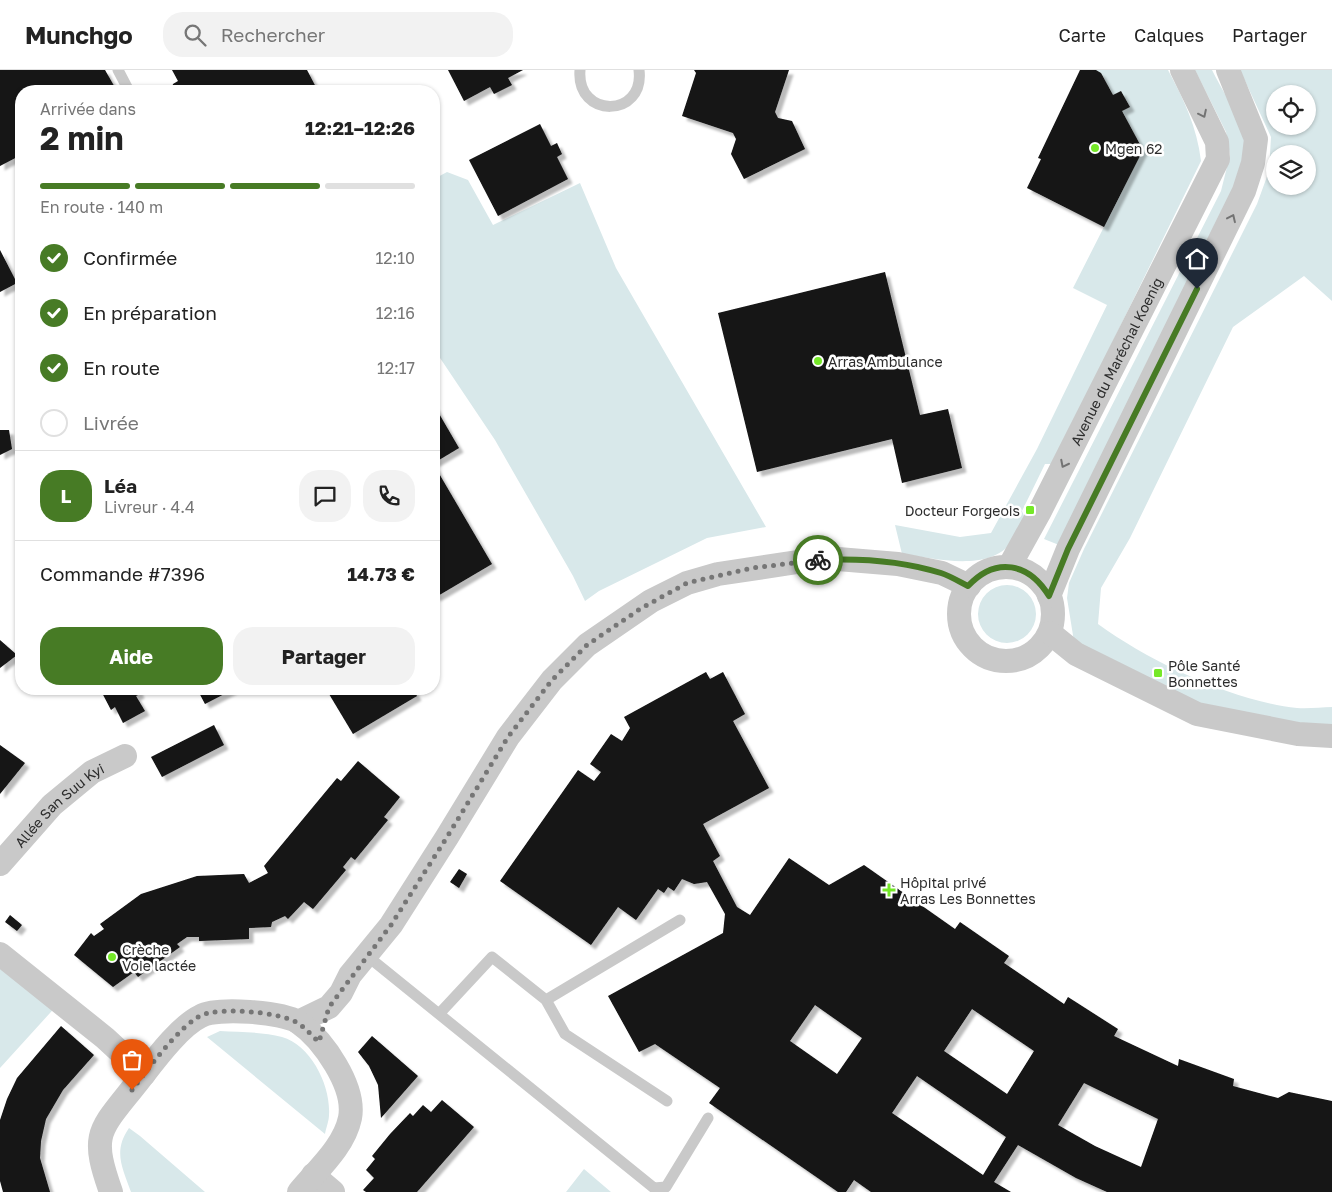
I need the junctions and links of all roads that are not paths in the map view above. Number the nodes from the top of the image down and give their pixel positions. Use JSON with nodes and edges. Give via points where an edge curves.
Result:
{"nodes":[{"id":1,"x":118,"y":70,"type":"edge"},
{"id":2,"x":580,"y":70,"type":"edge"},
{"id":3,"x":639,"y":70,"type":"edge"},
{"id":4,"x":1182,"y":70,"type":"edge"},
{"id":5,"x":1228,"y":70,"type":"edge"},
{"id":6,"x":126,"y":85,"type":"edge"},
{"id":7,"x":1009,"y":567,"type":"junction"},
{"id":8,"x":968,"y":586,"type":"junction"},
{"id":9,"x":1049,"y":596,"type":"junction"},
{"id":10,"x":1050,"y":633,"type":"junction"},
{"id":11,"x":1332,"y":736,"type":"edge"},
{"id":12,"x":126,"y":756,"type":"dead end"},
{"id":13,"x":0,"y":864,"type":"edge"},
{"id":14,"x":680,"y":920,"type":"dead end"},
{"id":15,"x":0,"y":954,"type":"edge"},
{"id":16,"x":366,"y":955,"type":"junction"},
{"id":17,"x":546,"y":1000,"type":"junction"},
{"id":18,"x":329,"y":1007,"type":"junction"},
{"id":19,"x":439,"y":1014,"type":"junction"},
{"id":20,"x":298,"y":1022,"type":"junction"},
{"id":21,"x":319,"y":1042,"type":"junction"},
{"id":22,"x":144,"y":1074,"type":"junction"},
{"id":23,"x":667,"y":1101,"type":"dead end"},
{"id":24,"x":708,"y":1118,"type":"dead end"},
{"id":25,"x":306,"y":1183,"type":"edge"},
{"id":26,"x":111,"y":1192,"type":"edge"},
{"id":27,"x":333,"y":1192,"type":"edge"}],
"edges":[{"from":1,"to":6,"type":"lane"},
{"from":2,"to":3,"type":"lane","via":[[581,88],[586,96],[603,106],[613,107],[623,104],[637,91]]},
{"from":4,"to":7,"type":"street","name":"Avenue du Maréchal Koenig","one_way":true,"via":[[1217,142],[1218,159]]},
{"from":9,"to":5,"type":"street","one_way":true,"via":[[1068,549],[1244,191],[1256,139]]},
{"from":7,"to":8,"type":"street","via":[[986,571]]},
{"from":7,"to":9,"type":"street","via":[[1031,574],[1041,582]]},
{"from":8,"to":10,"type":"street","via":[[959,613],[960,627],[976,651],[988,658],[1003,662],[1031,655]]},
{"from":8,"to":16,"type":"street","via":[[942,573],[898,564],[821,560],[783,562],[718,574],[687,583],[651,601],[587,645],[525,713],[391,925]]},
{"from":9,"to":10,"type":"street","via":[[1054,612]]},
{"from":10,"to":11,"type":"street","via":[[1076,654],[1197,714],[1298,734]]},
{"from":12,"to":13,"type":"street","name":"Allée San Suu Kyi","via":[[92,772],[52,805]]},
{"from":14,"to":17,"type":"lane"},
{"from":15,"to":22,"type":"street"},
{"from":16,"to":18,"type":"street"},
{"from":16,"to":19,"type":"lane"},
{"from":17,"to":19,"type":"lane","via":[[492,957]]},
{"from":17,"to":23,"type":"lane","via":[[565,1034]]},
{"from":18,"to":20,"type":"street"},
{"from":18,"to":21,"type":"street"},
{"from":19,"to":24,"type":"lane","via":[[654,1188],[666,1187]]},
{"from":20,"to":21,"type":"street"},
{"from":20,"to":22,"type":"street","via":[[255,1012],[201,1015]]},
{"from":21,"to":25,"type":"street","via":[[342,1074],[348,1090],[351,1117],[341,1143]]},
{"from":22,"to":26,"type":"street","via":[[107,1121],[98,1141],[100,1161]]},
{"from":25,"to":27,"type":"street"}]}
